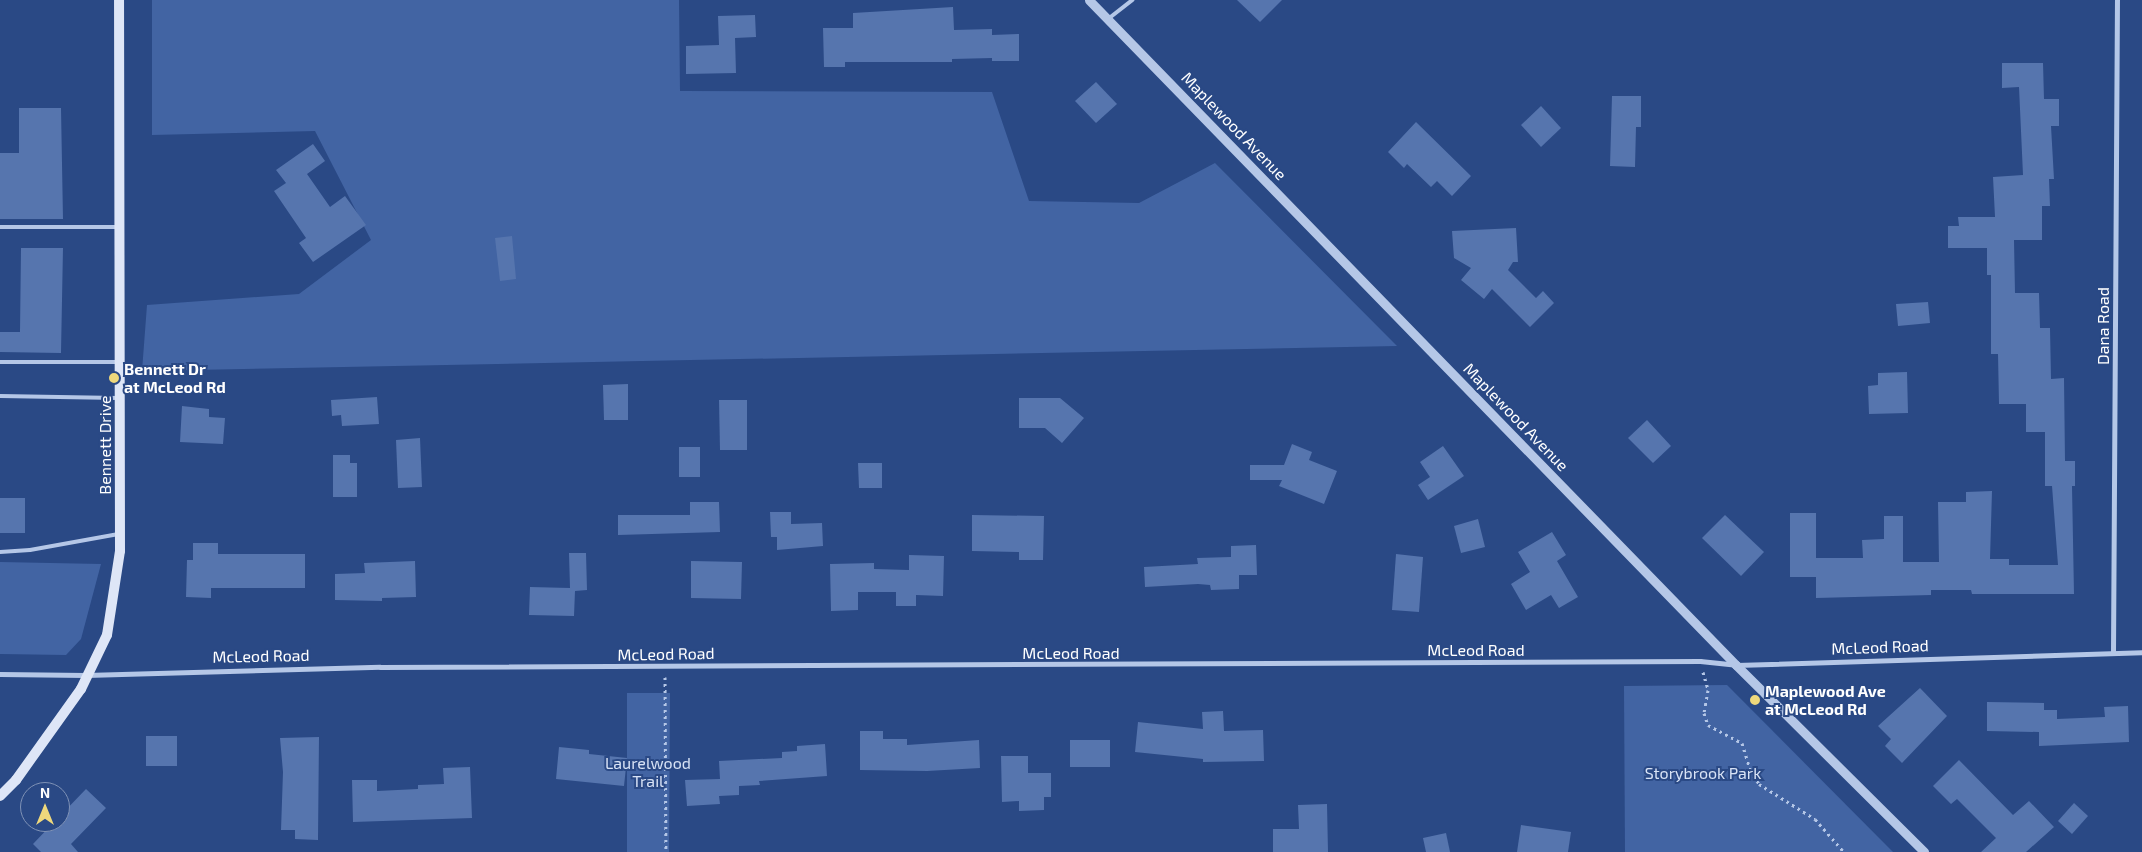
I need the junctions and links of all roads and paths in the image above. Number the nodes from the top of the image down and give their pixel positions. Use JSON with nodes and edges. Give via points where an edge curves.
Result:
{"nodes":[{"id":1,"x":118,"y":0,"type":"edge"},
{"id":2,"x":1089,"y":0,"type":"edge"},
{"id":3,"x":1132,"y":0,"type":"edge"},
{"id":4,"x":2117,"y":0,"type":"edge"},
{"id":5,"x":1108,"y":20,"type":"junction"},
{"id":6,"x":0,"y":227,"type":"edge"},
{"id":7,"x":120,"y":227,"type":"junction"},
{"id":8,"x":0,"y":362,"type":"edge"},
{"id":9,"x":120,"y":362,"type":"junction"},
{"id":10,"x":0,"y":396,"type":"edge"},
{"id":11,"x":120,"y":398,"type":"junction"},
{"id":12,"x":120,"y":534,"type":"junction"},
{"id":13,"x":0,"y":552,"type":"edge"},
{"id":14,"x":2113,"y":652,"type":"junction"},
{"id":15,"x":2142,"y":652,"type":"edge"},
{"id":16,"x":1700,"y":661,"type":"junction"},
{"id":17,"x":1736,"y":665,"type":"junction"},
{"id":18,"x":671,"y":666,"type":"junction"},
{"id":19,"x":0,"y":674,"type":"edge"},
{"id":20,"x":86,"y":675,"type":"junction"},
{"id":21,"x":0,"y":796,"type":"edge"},
{"id":22,"x":666,"y":852,"type":"edge"},
{"id":23,"x":1844,"y":852,"type":"edge"},
{"id":24,"x":1924,"y":852,"type":"edge"}],
"edges":[{"from":1,"to":7,"type":"main road","name":"Bennett Drive"},
{"from":2,"to":5,"type":"street","name":"Maplewood Avenue"},
{"from":3,"to":5,"type":"lane"},
{"from":4,"to":14,"type":"street","name":"Dana Road"},
{"from":5,"to":17,"type":"street","name":"Maplewood Avenue"},
{"from":6,"to":7,"type":"lane"},
{"from":7,"to":9,"type":"main road","name":"Bennett Drive"},
{"from":8,"to":9,"type":"lane"},
{"from":9,"to":11,"type":"main road","name":"Bennett Drive"},
{"from":10,"to":11,"type":"lane"},
{"from":11,"to":12,"type":"main road","name":"Bennett Drive"},
{"from":12,"to":13,"type":"lane"},
{"from":12,"to":20,"type":"main road","name":"Bennett Drive","via":[[107,635]]},
{"from":14,"to":15,"type":"street","name":"McLeod Road"},
{"from":14,"to":17,"type":"street","name":"McLeod Road"},
{"from":16,"to":17,"type":"street","name":"McLeod Road"},
{"from":16,"to":18,"type":"street","name":"McLeod Road"},
{"from":16,"to":23,"type":"path","via":[[1708,690],[1704,713],[1708,725],[1742,743],[1750,770],[1759,784],[1816,820]]},
{"from":17,"to":24,"type":"street","name":"Maplewood Avenue"},
{"from":18,"to":20,"type":"street","name":"McLeod Road","via":[[251,668]]},
{"from":18,"to":22,"type":"path","via":[[663,681]]},
{"from":19,"to":20,"type":"street","name":"McLeod Road"},
{"from":20,"to":21,"type":"main road","name":"Bennett Drive","via":[[64,714],[16,780]]}]}
